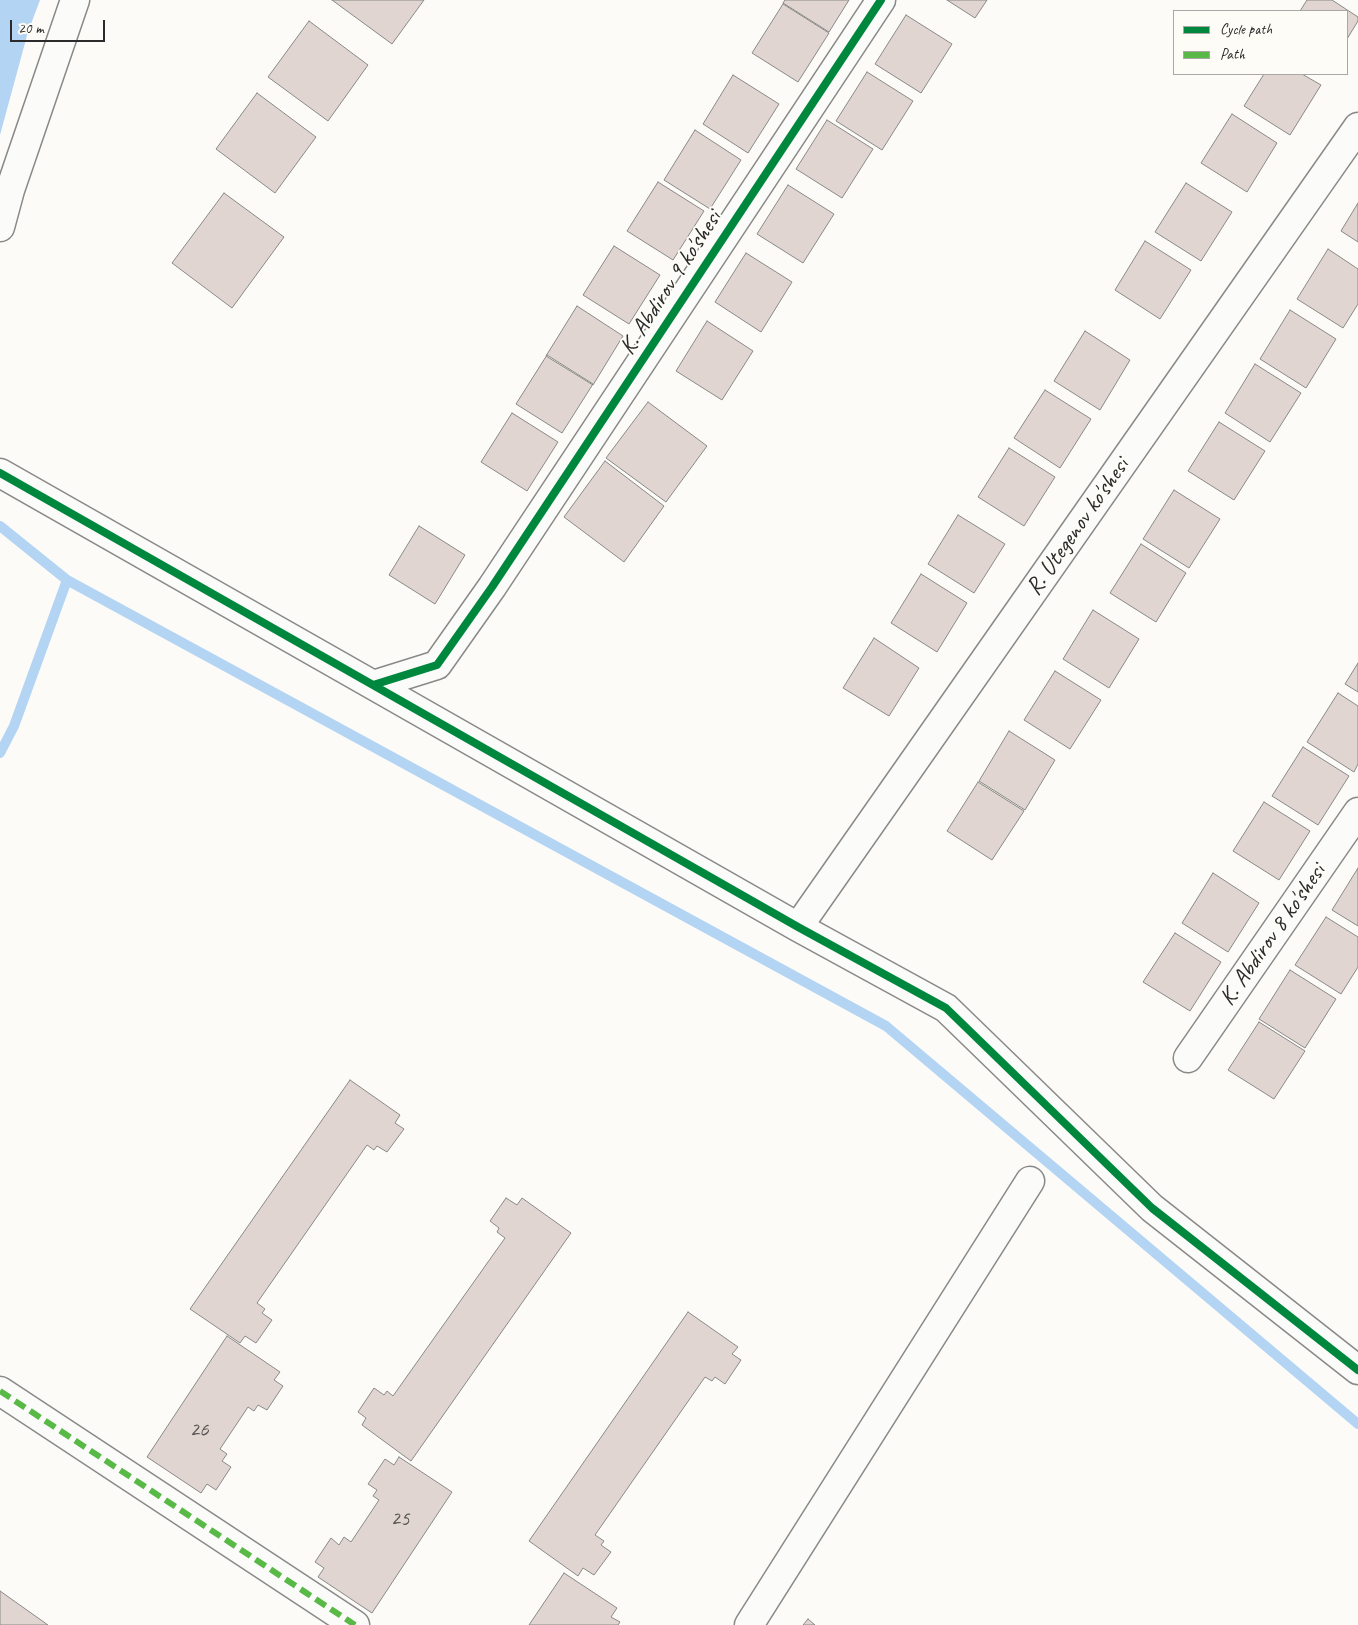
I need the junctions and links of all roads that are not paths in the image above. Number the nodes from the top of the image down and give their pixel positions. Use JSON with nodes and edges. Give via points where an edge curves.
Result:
{"nodes":[{"id":1,"x":75,"y":0,"type":"edge"},
{"id":2,"x":881,"y":0,"type":"edge"},
{"id":3,"x":1358,"y":127,"type":"edge"},
{"id":4,"x":0,"y":227,"type":"edge"},
{"id":5,"x":0,"y":473,"type":"edge"},
{"id":6,"x":373,"y":685,"type":"junction"},
{"id":7,"x":1358,"y":812,"type":"edge"},
{"id":8,"x":798,"y":927,"type":"junction"},
{"id":9,"x":1188,"y":1058,"type":"dead end"},
{"id":10,"x":1030,"y":1181,"type":"dead end"},
{"id":11,"x":1358,"y":1370,"type":"edge"},
{"id":12,"x":0,"y":1391,"type":"edge"},
{"id":13,"x":355,"y":1625,"type":"edge"},
{"id":14,"x":749,"y":1625,"type":"edge"}],
"edges":[{"from":1,"to":4,"type":"street"},
{"from":2,"to":6,"type":"street","name":"K. Abdirov 9 ko'shesi","via":[[437,665]]},
{"from":3,"to":8,"type":"street","name":"R. Utegenov ko'shesi"},
{"from":5,"to":6,"type":"street"},
{"from":6,"to":8,"type":"street"},
{"from":7,"to":9,"type":"street","name":"K. Abdirov 8 ko'shesi"},
{"from":8,"to":11,"type":"street","via":[[946,1008],[1152,1208]]},
{"from":10,"to":14,"type":"street"},
{"from":12,"to":13,"type":"street"}]}
